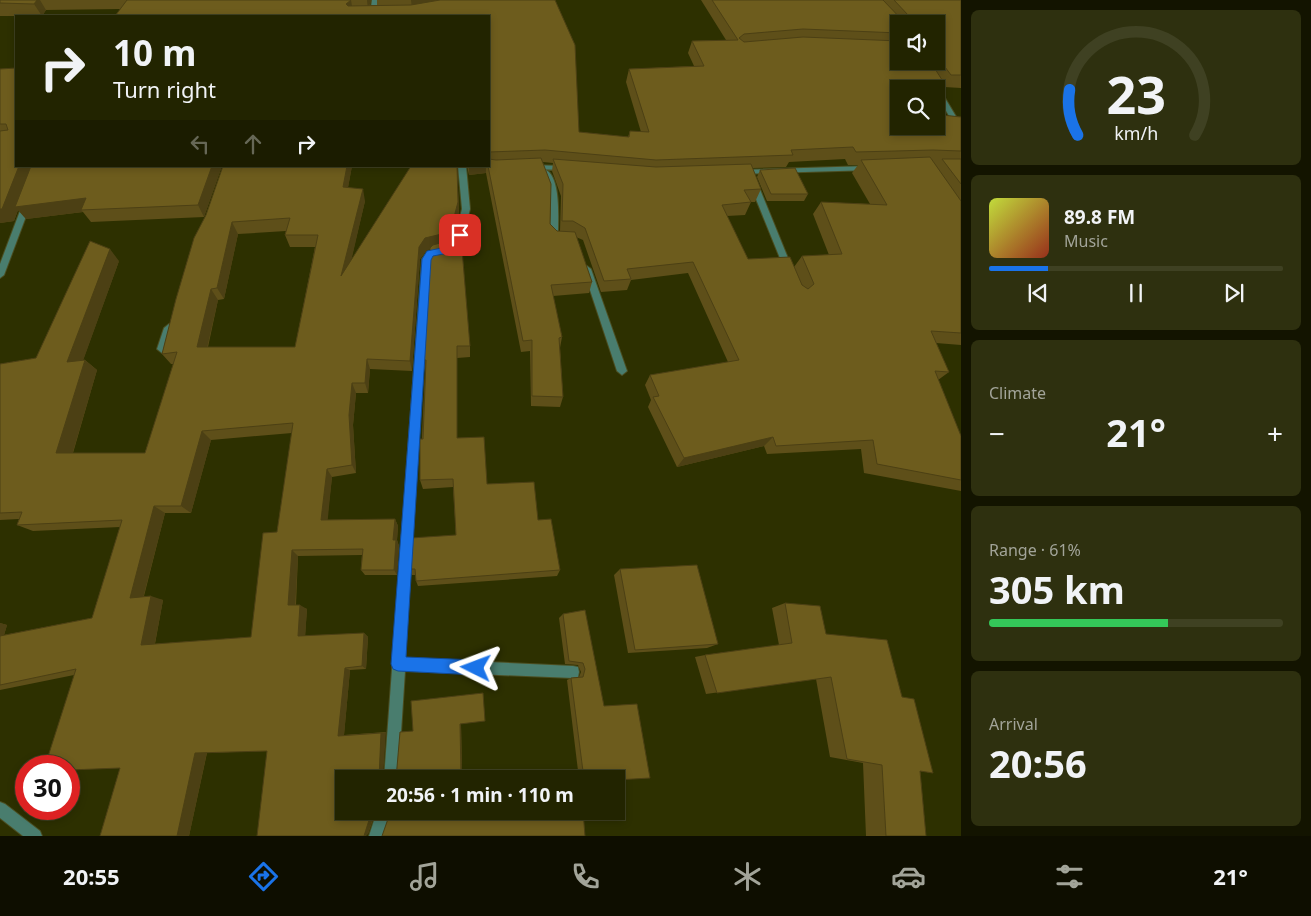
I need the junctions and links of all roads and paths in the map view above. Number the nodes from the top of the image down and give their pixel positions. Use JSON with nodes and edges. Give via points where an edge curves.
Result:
{"nodes":[{"id":1,"x":375,"y":0,"type":"edge"},
{"id":2,"x":383,"y":13,"type":"edge"},
{"id":3,"x":373,"y":14,"type":"junction"},
{"id":4,"x":363,"y":15,"type":"edge"},
{"id":5,"x":945,"y":104,"type":"edge"},
{"id":6,"x":961,"y":131,"type":"edge"},
{"id":7,"x":544,"y":166,"type":"junction"},
{"id":8,"x":462,"y":167,"type":"edge"},
{"id":9,"x":525,"y":167,"type":"edge"},
{"id":10,"x":874,"y":167,"type":"edge"},
{"id":11,"x":574,"y":169,"type":"edge"},
{"id":12,"x":749,"y":172,"type":"junction"},
{"id":13,"x":730,"y":173,"type":"edge"},
{"id":14,"x":30,"y":193,"type":"edge"},
{"id":15,"x":570,"y":238,"type":"edge"},
{"id":16,"x":584,"y":260,"type":"edge"},
{"id":17,"x":0,"y":275,"type":"edge"},
{"id":18,"x":792,"y":278,"type":"edge"},
{"id":19,"x":171,"y":322,"type":"edge"},
{"id":20,"x":162,"y":349,"type":"edge"},
{"id":21,"x":622,"y":371,"type":"dead end"},
{"id":22,"x":398,"y":664,"type":"junction"},
{"id":23,"x":573,"y":672,"type":"edge"},
{"id":24,"x":392,"y":770,"type":"edge"},
{"id":25,"x":0,"y":809,"type":"edge"},
{"id":26,"x":381,"y":820,"type":"edge"},
{"id":27,"x":35,"y":836,"type":"edge"},
{"id":28,"x":376,"y":836,"type":"edge"}],
"edges":[{"from":1,"to":3,"type":"street"},
{"from":2,"to":3,"type":"street"},
{"from":3,"to":4,"type":"street"},
{"from":5,"to":6,"type":"street"},
{"from":7,"to":9,"type":"street"},
{"from":7,"to":11,"type":"street"},
{"from":7,"to":15,"type":"street","via":[[555,196],[554,235],[558,239]]},
{"from":8,"to":22,"type":"street","via":[[466,209],[456,248],[430,254],[426,259]]},
{"from":10,"to":12,"type":"street"},
{"from":12,"to":13,"type":"street"},
{"from":12,"to":18,"type":"street"},
{"from":14,"to":17,"type":"street"},
{"from":16,"to":21,"type":"street"},
{"from":19,"to":20,"type":"street"},
{"from":22,"to":23,"type":"street"},
{"from":22,"to":24,"type":"street"},
{"from":25,"to":27,"type":"street"},
{"from":26,"to":28,"type":"street"}]}
